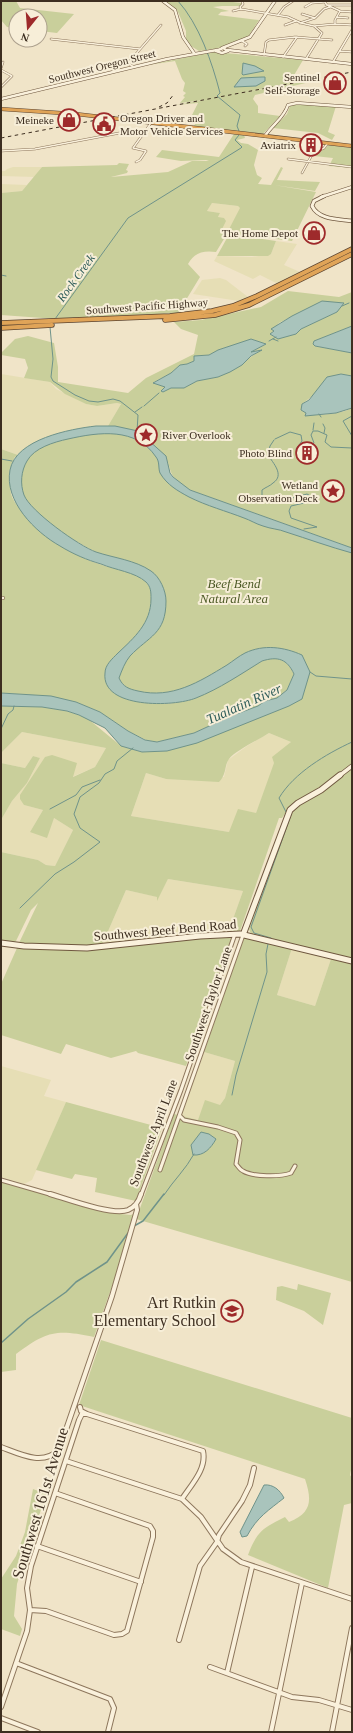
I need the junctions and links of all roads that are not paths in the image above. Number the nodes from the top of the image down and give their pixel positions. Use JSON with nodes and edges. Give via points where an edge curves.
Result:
{"nodes":[{"id":1,"x":163,"y":1,"type":"edge"},
{"id":2,"x":275,"y":1,"type":"edge"},
{"id":3,"x":293,"y":1,"type":"edge"},
{"id":4,"x":242,"y":2,"type":"edge"},
{"id":5,"x":324,"y":2,"type":"edge"},
{"id":6,"x":326,"y":5,"type":"junction"},
{"id":7,"x":352,"y":5,"type":"edge"},
{"id":8,"x":305,"y":7,"type":"dead end"},
{"id":9,"x":330,"y":7,"type":"junction"},
{"id":10,"x":241,"y":9,"type":"junction"},
{"id":11,"x":233,"y":11,"type":"dead end"},
{"id":12,"x":340,"y":11,"type":"junction"},
{"id":13,"x":352,"y":12,"type":"edge"},
{"id":14,"x":266,"y":14,"type":"junction"},
{"id":15,"x":302,"y":14,"type":"dead end"},
{"id":16,"x":278,"y":15,"type":"junction"},
{"id":17,"x":337,"y":17,"type":"junction"},
{"id":18,"x":315,"y":18,"type":"junction"},
{"id":19,"x":348,"y":18,"type":"dead end"},
{"id":20,"x":297,"y":21,"type":"junction"},
{"id":21,"x":300,"y":23,"type":"junction"},
{"id":22,"x":335,"y":24,"type":"junction"},
{"id":23,"x":161,"y":25,"type":"dead end"},
{"id":24,"x":285,"y":25,"type":"dead end"},
{"id":25,"x":352,"y":25,"type":"edge"},
{"id":26,"x":314,"y":26,"type":"junction"},
{"id":27,"x":352,"y":30,"type":"edge"},
{"id":28,"x":297,"y":37,"type":"junction"},
{"id":29,"x":348,"y":37,"type":"junction"},
{"id":30,"x":352,"y":38,"type":"edge"},
{"id":31,"x":51,"y":39,"type":"dead end"},
{"id":32,"x":319,"y":39,"type":"junction"},
{"id":33,"x":332,"y":40,"type":"dead end"},
{"id":34,"x":242,"y":41,"type":"junction"},
{"id":35,"x":232,"y":44,"type":"junction"},
{"id":36,"x":245,"y":46,"type":"dead end"},
{"id":37,"x":222,"y":48,"type":"junction"},
{"id":38,"x":140,"y":49,"type":"junction"},
{"id":39,"x":217,"y":50,"type":"junction"},
{"id":40,"x":227,"y":50,"type":"junction"},
{"id":41,"x":340,"y":51,"type":"junction"},
{"id":42,"x":352,"y":52,"type":"edge"},
{"id":43,"x":194,"y":53,"type":"junction"},
{"id":44,"x":264,"y":55,"type":"junction"},
{"id":45,"x":283,"y":57,"type":"junction"},
{"id":46,"x":306,"y":59,"type":"junction"},
{"id":47,"x":2,"y":62,"type":"dead end"},
{"id":48,"x":333,"y":62,"type":"junction"},
{"id":49,"x":352,"y":64,"type":"edge"},
{"id":50,"x":134,"y":67,"type":"junction"},
{"id":51,"x":1,"y":69,"type":"edge"},
{"id":52,"x":1,"y":87,"type":"edge"},
{"id":53,"x":1,"y":99,"type":"edge"},
{"id":54,"x":352,"y":107,"type":"edge"},
{"id":55,"x":1,"y":109,"type":"edge"},
{"id":56,"x":151,"y":123,"type":"junction"},
{"id":57,"x":146,"y":130,"type":"junction"},
{"id":58,"x":265,"y":136,"type":"junction"},
{"id":59,"x":314,"y":142,"type":"junction"},
{"id":60,"x":327,"y":144,"type":"junction"},
{"id":61,"x":343,"y":145,"type":"junction"},
{"id":62,"x":352,"y":146,"type":"edge"},
{"id":63,"x":1,"y":151,"type":"edge"},
{"id":64,"x":288,"y":159,"type":"dead end"},
{"id":65,"x":136,"y":162,"type":"dead end"},
{"id":66,"x":308,"y":162,"type":"junction"},
{"id":67,"x":352,"y":167,"type":"edge"},
{"id":68,"x":302,"y":173,"type":"dead end"},
{"id":69,"x":352,"y":187,"type":"edge"},
{"id":70,"x":352,"y":220,"type":"edge"},
{"id":71,"x":351,"y":251,"type":"edge"},
{"id":72,"x":274,"y":288,"type":"junction"},
{"id":73,"x":280,"y":291,"type":"junction"},
{"id":74,"x":121,"y":320,"type":"junction"},
{"id":75,"x":1,"y":323,"type":"edge"},
{"id":76,"x":8,"y":325,"type":"junction"},
{"id":77,"x":1,"y":328,"type":"edge"},
{"id":78,"x":352,"y":766,"type":"edge"},
{"id":79,"x":235,"y":934,"type":"junction"},
{"id":80,"x":243,"y":935,"type":"junction"},
{"id":81,"x":1,"y":943,"type":"edge"},
{"id":82,"x":352,"y":961,"type":"edge"},
{"id":83,"x":180,"y":1116,"type":"junction"},
{"id":84,"x":295,"y":1166,"type":"dead end"},
{"id":85,"x":160,"y":1170,"type":"dead end"},
{"id":86,"x":1,"y":1180,"type":"edge"},
{"id":87,"x":136,"y":1204,"type":"junction"},
{"id":88,"x":80,"y":1407,"type":"dead end"},
{"id":89,"x":86,"y":1414,"type":"junction"},
{"id":90,"x":1,"y":1447,"type":"edge"},
{"id":91,"x":66,"y":1461,"type":"junction"},
{"id":92,"x":254,"y":1468,"type":"dead end"},
{"id":93,"x":55,"y":1493,"type":"junction"},
{"id":94,"x":182,"y":1499,"type":"junction"},
{"id":95,"x":217,"y":1542,"type":"junction"},
{"id":96,"x":37,"y":1546,"type":"junction"},
{"id":97,"x":252,"y":1567,"type":"junction"},
{"id":98,"x":141,"y":1582,"type":"junction"},
{"id":99,"x":302,"y":1583,"type":"junction"},
{"id":100,"x":352,"y":1599,"type":"edge"},
{"id":101,"x":30,"y":1610,"type":"junction"},
{"id":102,"x":352,"y":1628,"type":"edge"},
{"id":103,"x":351,"y":1638,"type":"edge"},
{"id":104,"x":180,"y":1640,"type":"dead end"},
{"id":105,"x":16,"y":1663,"type":"junction"},
{"id":106,"x":210,"y":1668,"type":"dead end"},
{"id":107,"x":227,"y":1673,"type":"junction"},
{"id":108,"x":279,"y":1692,"type":"junction"},
{"id":109,"x":337,"y":1705,"type":"junction"},
{"id":110,"x":1,"y":1707,"type":"edge"},
{"id":111,"x":352,"y":1710,"type":"edge"},
{"id":112,"x":1,"y":1718,"type":"edge"},
{"id":113,"x":38,"y":1732,"type":"edge"},
{"id":114,"x":108,"y":1732,"type":"edge"},
{"id":115,"x":271,"y":1732,"type":"edge"},
{"id":116,"x":332,"y":1732,"type":"edge"}],
"edges":[{"from":1,"to":43,"type":"main road","via":[[175,10],[183,37]]},
{"from":2,"to":14,"type":"main road"},
{"from":3,"to":16,"type":"street"},
{"from":4,"to":10,"type":"street"},
{"from":5,"to":6,"type":"street"},
{"from":5,"to":8,"type":"street","via":[[312,3]]},
{"from":6,"to":7,"type":"street"},
{"from":6,"to":9,"type":"street"},
{"from":9,"to":12,"type":"street"},
{"from":9,"to":18,"type":"street","via":[[324,8]]},
{"from":10,"to":11,"type":"street"},
{"from":10,"to":14,"type":"street"},
{"from":12,"to":13,"type":"street"},
{"from":12,"to":17,"type":"street"},
{"from":14,"to":16,"type":"street"},
{"from":14,"to":34,"type":"main road","via":[[250,36]]},
{"from":15,"to":18,"type":"street"},
{"from":16,"to":20,"type":"street"},
{"from":17,"to":19,"type":"street"},
{"from":17,"to":22,"type":"street"},
{"from":18,"to":21,"type":"street"},
{"from":20,"to":21,"type":"street"},
{"from":20,"to":24,"type":"street"},
{"from":21,"to":26,"type":"street"},
{"from":22,"to":25,"type":"street"},
{"from":22,"to":26,"type":"street"},
{"from":23,"to":38,"type":"street"},
{"from":26,"to":32,"type":"street","via":[[322,33]]},
{"from":27,"to":29,"type":"street"},
{"from":28,"to":32,"type":"street"},
{"from":28,"to":44,"type":"street","via":[[267,41]]},
{"from":28,"to":45,"type":"street"},
{"from":29,"to":30,"type":"street"},
{"from":29,"to":41,"type":"street"},
{"from":31,"to":38,"type":"street"},
{"from":32,"to":33,"type":"street"},
{"from":32,"to":46,"type":"street"},
{"from":34,"to":35,"type":"main road"},
{"from":34,"to":36,"type":"street","via":[[247,44]]},
{"from":35,"to":37,"type":"main road"},
{"from":35,"to":40,"type":"main road"},
{"from":37,"to":39,"type":"main road","name":"Southwest Oregon Street"},
{"from":37,"to":40,"type":"main road","name":"Southwest Oregon Street"},
{"from":38,"to":50,"type":"street","via":[[129,62]]},
{"from":39,"to":40,"type":"main road","name":"Southwest Oregon Street"},
{"from":39,"to":43,"type":"main road","name":"Southwest Oregon Street"},
{"from":40,"to":44,"type":"main road","name":"Southwest Oregon Street"},
{"from":41,"to":42,"type":"street"},
{"from":41,"to":48,"type":"street"},
{"from":43,"to":50,"type":"main road","name":"Southwest Oregon Street"},
{"from":44,"to":45,"type":"main road","name":"Southwest Oregon Street"},
{"from":45,"to":46,"type":"main road","name":"Southwest Oregon Street"},
{"from":46,"to":48,"type":"main road","name":"Southwest Oregon Street"},
{"from":47,"to":51,"type":"street"},
{"from":48,"to":49,"type":"main road","name":"Southwest Oregon Street"},
{"from":50,"to":53,"type":"main road","name":"Southwest Oregon Street"},
{"from":51,"to":52,"type":"street","via":[[12,76]]},
{"from":54,"to":58,"type":"main road","via":[[288,105],[285,114]]},
{"from":55,"to":56,"type":"highway"},
{"from":56,"to":57,"type":"street"},
{"from":56,"to":58,"type":"highway"},
{"from":57,"to":63,"type":"street","via":[[35,149]]},
{"from":57,"to":65,"type":"street","via":[[133,148],[146,152]]},
{"from":58,"to":59,"type":"highway"},
{"from":59,"to":60,"type":"highway"},
{"from":59,"to":61,"type":"highway"},
{"from":60,"to":61,"type":"highway"},
{"from":60,"to":66,"type":"street","via":[[312,154]]},
{"from":61,"to":62,"type":"highway"},
{"from":64,"to":66,"type":"street"},
{"from":66,"to":67,"type":"street"},
{"from":66,"to":68,"type":"street"},
{"from":69,"to":70,"type":"main road","via":[[318,199],[314,207],[322,214]]},
{"from":71,"to":72,"type":"highway","name":"Southwest Pacific Highway"},
{"from":71,"to":73,"type":"highway","name":"Southwest Pacific Highway"},
{"from":72,"to":73,"type":"highway"},
{"from":72,"to":74,"type":"highway","name":"Southwest Pacific Highway","via":[[246,301],[212,311]]},
{"from":73,"to":74,"type":"highway","name":"Southwest Pacific Highway","via":[[249,305],[215,315],[185,319]]},
{"from":74,"to":76,"type":"highway","name":"Southwest Pacific Highway","via":[[48,321]]},
{"from":74,"to":76,"type":"highway","name":"Southwest Pacific Highway","via":[[44,326]]},
{"from":75,"to":76,"type":"highway","name":"Southwest Pacific Highway"},
{"from":76,"to":77,"type":"highway","name":"Southwest Pacific Highway"},
{"from":78,"to":80,"type":"main road","via":[[322,790],[291,809]]},
{"from":79,"to":80,"type":"main road","name":"Southwest Beef Bend Road"},
{"from":79,"to":81,"type":"main road","name":"Southwest Beef Bend Road","via":[[87,948]]},
{"from":79,"to":87,"type":"street","name":"Southwest April Lane","via":[[181,1090]]},
{"from":80,"to":82,"type":"main road","name":"Southwest Beef Bend Road"},
{"from":80,"to":83,"type":"street","name":"Southwest Taylor Lane"},
{"from":83,"to":84,"type":"street","via":[[184,1120],[236,1133],[240,1140],[236,1164],[242,1171],[261,1175],[287,1175]]},
{"from":83,"to":85,"type":"street","name":"Southwest Taylor Lane"},
{"from":86,"to":87,"type":"street","name":"Southwest April Lane","via":[[106,1210],[123,1212]]},
{"from":87,"to":90,"type":"street","via":[[137,1210],[126,1250],[59,1450],[53,1456],[44,1459]]},
{"from":88,"to":89,"type":"street"},
{"from":89,"to":91,"type":"street","name":"Southwest 161st Avenue","via":[[81,1416]]},
{"from":89,"to":94,"type":"street","via":[[204,1453],[199,1474]]},
{"from":91,"to":93,"type":"street","name":"Southwest 161st Avenue"},
{"from":91,"to":94,"type":"street"},
{"from":92,"to":95,"type":"street","via":[[250,1485]]},
{"from":93,"to":96,"type":"street","name":"Southwest 161st Avenue"},
{"from":93,"to":98,"type":"street","via":[[150,1526],[153,1537]]},
{"from":94,"to":95,"type":"street","via":[[201,1517]]},
{"from":95,"to":97,"type":"street","via":[[231,1556]]},
{"from":95,"to":104,"type":"street","via":[[200,1566]]},
{"from":96,"to":98,"type":"street"},
{"from":96,"to":101,"type":"street","name":"Southwest 161st Avenue","via":[[27,1579]]},
{"from":97,"to":99,"type":"street"},
{"from":97,"to":107,"type":"street"},
{"from":98,"to":101,"type":"street","via":[[127,1631],[122,1634],[114,1635],[46,1611]]},
{"from":99,"to":100,"type":"street"},
{"from":99,"to":108,"type":"street"},
{"from":101,"to":105,"type":"street","name":"Southwest 161st Avenue","via":[[27,1631]]},
{"from":102,"to":103,"type":"street"},
{"from":103,"to":109,"type":"street"},
{"from":105,"to":110,"type":"street","name":"Southwest 161st Avenue"},
{"from":105,"to":114,"type":"street","via":[[110,1699],[113,1703],[113,1712]]},
{"from":106,"to":107,"type":"street"},
{"from":107,"to":108,"type":"street"},
{"from":108,"to":109,"type":"street","via":[[298,1699],[319,1700]]},
{"from":108,"to":115,"type":"street"},
{"from":109,"to":111,"type":"street"},
{"from":109,"to":116,"type":"street"},
{"from":112,"to":113,"type":"street"}]}
